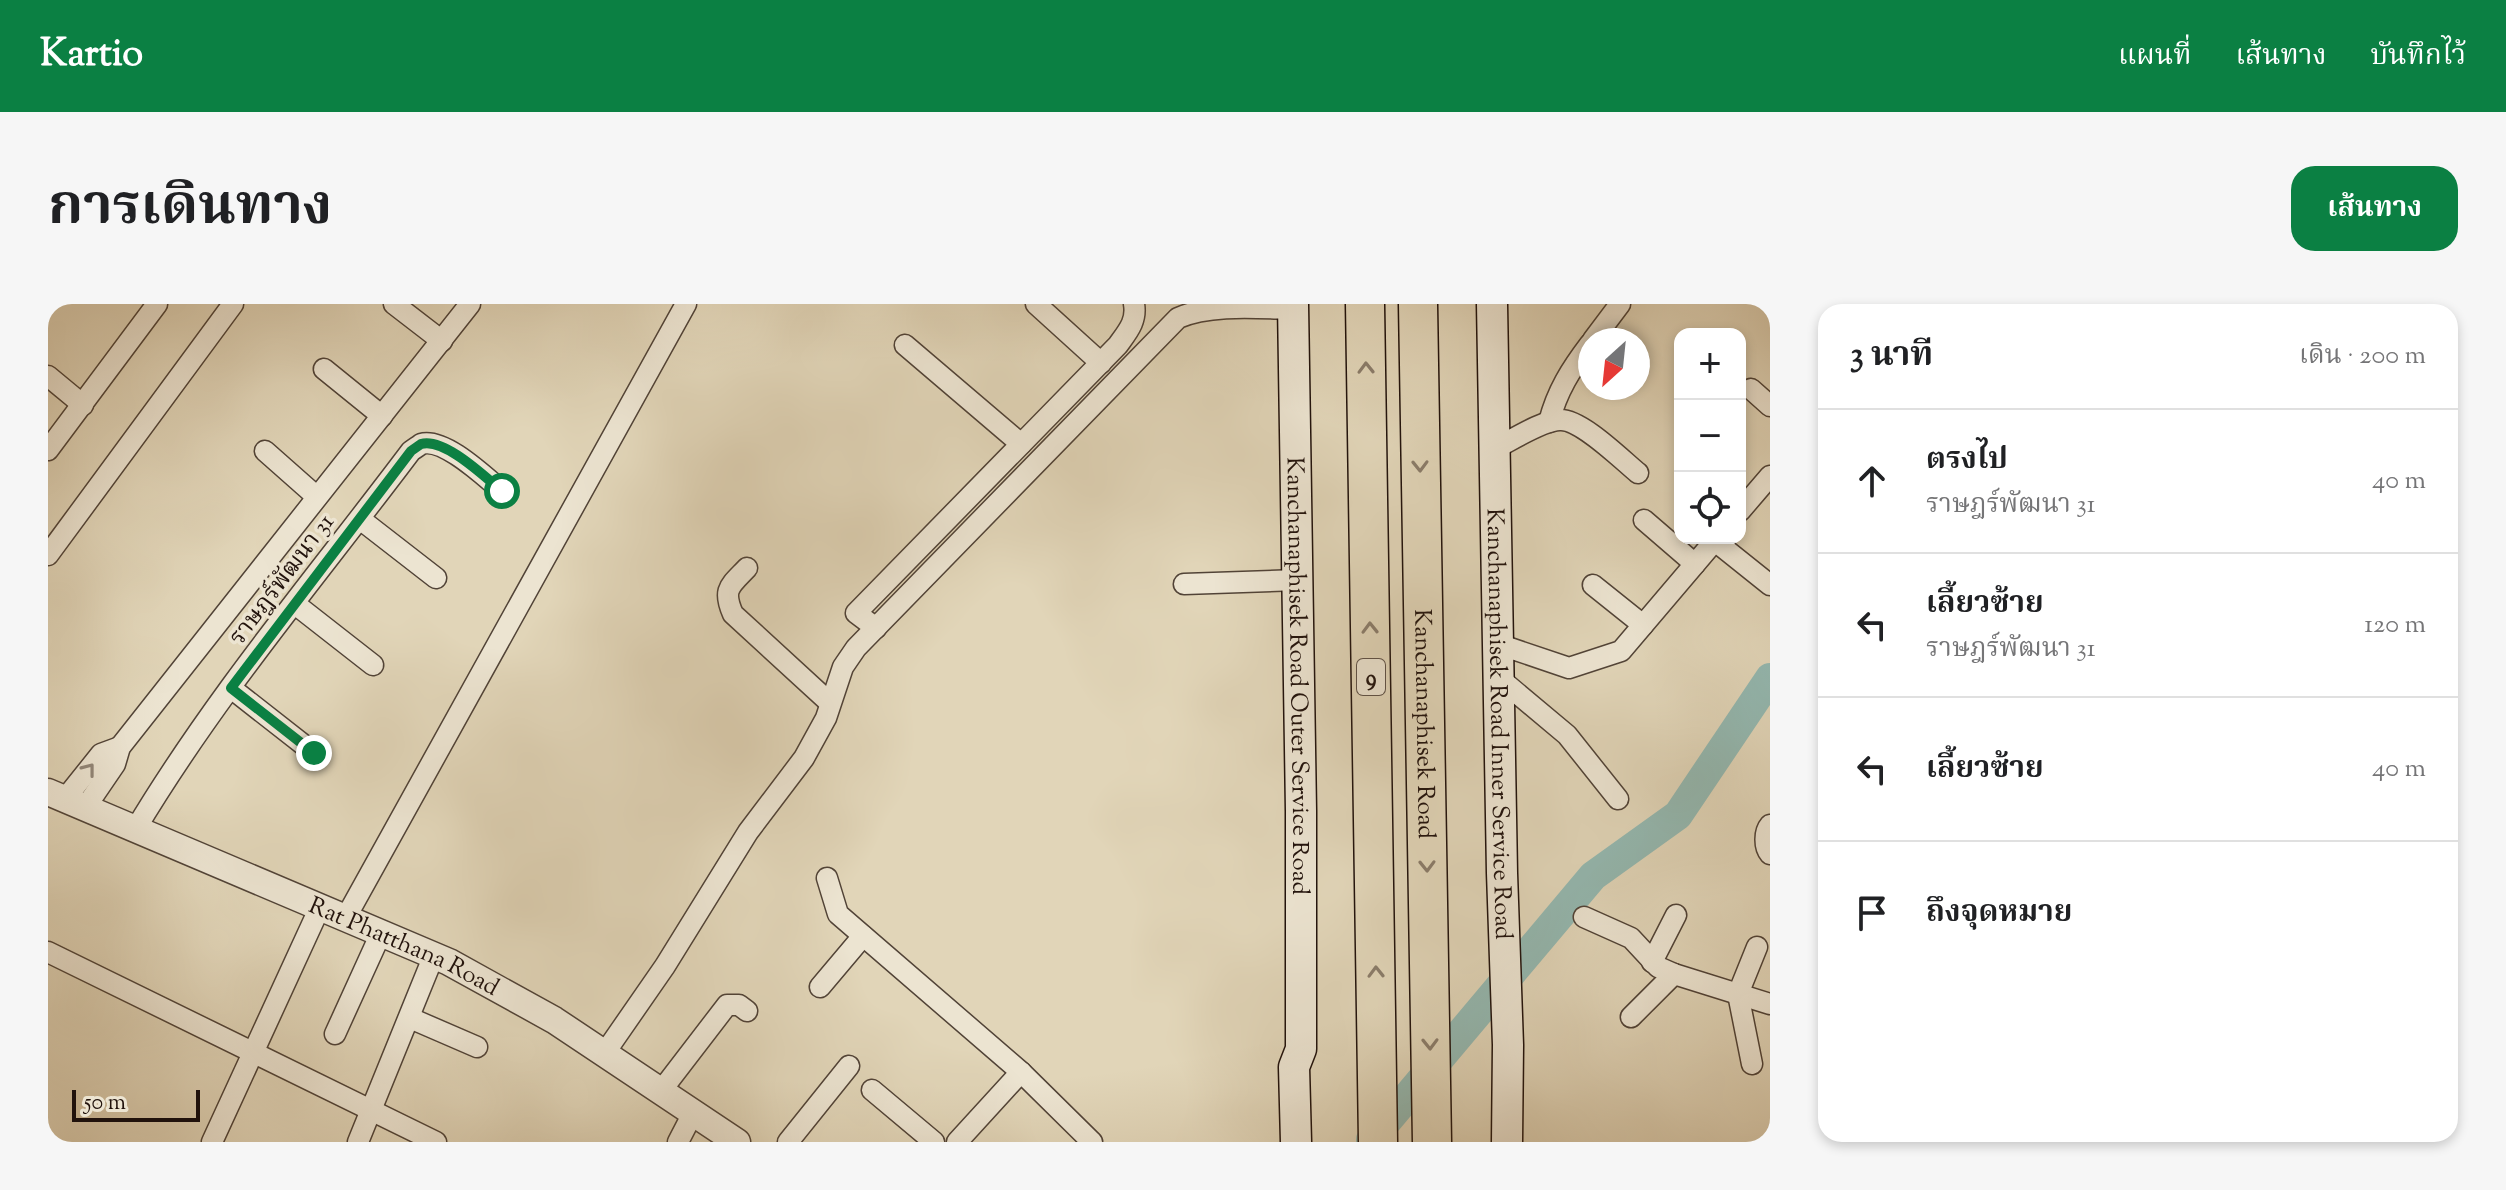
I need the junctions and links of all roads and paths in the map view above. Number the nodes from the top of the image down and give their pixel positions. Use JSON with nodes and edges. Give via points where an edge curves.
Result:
{"nodes":[{"id":1,"x":233,"y":304,"type":"edge"},
{"id":2,"x":394,"y":304,"type":"edge"},
{"id":3,"x":470,"y":304,"type":"edge"},
{"id":4,"x":686,"y":304,"type":"edge"},
{"id":5,"x":1036,"y":304,"type":"edge"},
{"id":6,"x":1134,"y":304,"type":"edge"},
{"id":7,"x":1365,"y":304,"type":"edge"},
{"id":8,"x":1418,"y":304,"type":"edge"},
{"id":9,"x":1492,"y":304,"type":"edge"},
{"id":10,"x":1620,"y":304,"type":"edge"},
{"id":11,"x":1293,"y":306,"type":"edge"},
{"id":12,"x":148,"y":307,"type":"edge"},
{"id":13,"x":1602,"y":328,"type":"edge"},
{"id":14,"x":442,"y":341,"type":"junction"},
{"id":15,"x":905,"y":345,"type":"dead end"},
{"id":16,"x":1578,"y":359,"type":"edge"},
{"id":17,"x":1101,"y":363,"type":"junction"},
{"id":18,"x":324,"y":369,"type":"dead end"},
{"id":19,"x":48,"y":376,"type":"edge"},
{"id":20,"x":1751,"y":389,"type":"dead end"},
{"id":21,"x":83,"y":405,"type":"junction"},
{"id":22,"x":1770,"y":406,"type":"edge"},
{"id":23,"x":382,"y":416,"type":"junction"},
{"id":24,"x":1549,"y":422,"type":"junction"},
{"id":25,"x":1021,"y":444,"type":"junction"},
{"id":26,"x":1496,"y":448,"type":"junction"},
{"id":27,"x":48,"y":450,"type":"edge"},
{"id":28,"x":265,"y":451,"type":"dead end"},
{"id":29,"x":1638,"y":473,"type":"dead end"},
{"id":30,"x":1770,"y":476,"type":"edge"},
{"id":31,"x":502,"y":491,"type":"dead end"},
{"id":32,"x":317,"y":497,"type":"junction"},
{"id":33,"x":1746,"y":500,"type":"edge"},
{"id":34,"x":360,"y":519,"type":"junction"},
{"id":35,"x":1644,"y":520,"type":"dead end"},
{"id":36,"x":1712,"y":544,"type":"edge"},
{"id":37,"x":1722,"y":544,"type":"edge"},
{"id":38,"x":48,"y":555,"type":"edge"},
{"id":39,"x":1695,"y":564,"type":"junction"},
{"id":40,"x":747,"y":568,"type":"dead end"},
{"id":41,"x":436,"y":578,"type":"dead end"},
{"id":42,"x":1297,"y":580,"type":"junction"},
{"id":43,"x":1184,"y":584,"type":"dead end"},
{"id":44,"x":1593,"y":585,"type":"dead end"},
{"id":45,"x":1770,"y":585,"type":"edge"},
{"id":46,"x":295,"y":604,"type":"junction"},
{"id":47,"x":1643,"y":625,"type":"junction"},
{"id":48,"x":876,"y":628,"type":"junction"},
{"id":49,"x":1498,"y":644,"type":"junction"},
{"id":50,"x":373,"y":665,"type":"dead end"},
{"id":51,"x":1499,"y":678,"type":"junction"},
{"id":52,"x":231,"y":688,"type":"junction"},
{"id":53,"x":830,"y":703,"type":"junction"},
{"id":54,"x":314,"y":753,"type":"dead end"},
{"id":55,"x":1618,"y":799,"type":"dead end"},
{"id":56,"x":61,"y":801,"type":"edge"},
{"id":57,"x":1770,"y":825,"type":"edge"},
{"id":58,"x":135,"y":830,"type":"junction"},
{"id":59,"x":1770,"y":854,"type":"edge"},
{"id":60,"x":827,"y":878,"type":"dead end"},
{"id":61,"x":320,"y":907,"type":"junction"},
{"id":62,"x":1676,"y":915,"type":"dead end"},
{"id":63,"x":1584,"y":917,"type":"dead end"},
{"id":64,"x":345,"y":919,"type":"junction"},
{"id":65,"x":381,"y":933,"type":"junction"},
{"id":66,"x":863,"y":936,"type":"junction"},
{"id":67,"x":1757,"y":947,"type":"dead end"},
{"id":68,"x":48,"y":952,"type":"edge"},
{"id":69,"x":434,"y":955,"type":"junction"},
{"id":70,"x":1652,"y":962,"type":"junction"},
{"id":71,"x":1674,"y":974,"type":"junction"},
{"id":72,"x":820,"y":987,"type":"dead end"},
{"id":73,"x":1738,"y":994,"type":"junction"},
{"id":74,"x":1770,"y":1004,"type":"edge"},
{"id":75,"x":747,"y":1011,"type":"dead end"},
{"id":76,"x":1631,"y":1017,"type":"dead end"},
{"id":77,"x":410,"y":1018,"type":"junction"},
{"id":78,"x":335,"y":1034,"type":"dead end"},
{"id":79,"x":477,"y":1047,"type":"dead end"},
{"id":80,"x":253,"y":1053,"type":"junction"},
{"id":81,"x":604,"y":1054,"type":"junction"},
{"id":82,"x":1752,"y":1064,"type":"dead end"},
{"id":83,"x":849,"y":1066,"type":"dead end"},
{"id":84,"x":1021,"y":1072,"type":"junction"},
{"id":85,"x":872,"y":1090,"type":"dead end"},
{"id":86,"x":661,"y":1091,"type":"junction"},
{"id":87,"x":371,"y":1111,"type":"junction"},
{"id":88,"x":693,"y":1113,"type":"junction"},
{"id":89,"x":1305,"y":1136,"type":"edge"},
{"id":90,"x":212,"y":1142,"type":"edge"},
{"id":91,"x":358,"y":1142,"type":"edge"},
{"id":92,"x":436,"y":1142,"type":"edge"},
{"id":93,"x":678,"y":1142,"type":"edge"},
{"id":94,"x":737,"y":1142,"type":"edge"},
{"id":95,"x":788,"y":1142,"type":"edge"},
{"id":96,"x":934,"y":1142,"type":"edge"},
{"id":97,"x":957,"y":1142,"type":"edge"},
{"id":98,"x":1092,"y":1142,"type":"edge"},
{"id":99,"x":1378,"y":1142,"type":"edge"},
{"id":100,"x":1432,"y":1142,"type":"edge"},
{"id":101,"x":1507,"y":1142,"type":"edge"}],
"edges":[{"from":1,"to":38,"type":"street"},
{"from":2,"to":14,"type":"street"},
{"from":3,"to":14,"type":"street"},
{"from":4,"to":64,"type":"street"},
{"from":5,"to":17,"type":"street"},
{"from":6,"to":17,"type":"street","via":[[1131,327]]},
{"from":99,"to":7,"type":"highway","number":"9","one_way":true},
{"from":8,"to":100,"type":"highway","name":"Kanchanaphisek Road","one_way":true},
{"from":9,"to":26,"type":"main road","name":"Kanchanaphisek Road Inner Service Road"},
{"from":10,"to":13,"type":"street"},
{"from":11,"to":42,"type":"main road","name":"Kanchanaphisek Road Outer Service Road"},
{"from":11,"to":48,"type":"street","via":[[1206,306],[1178,318]]},
{"from":12,"to":21,"type":"street"},
{"from":14,"to":23,"type":"street"},
{"from":15,"to":25,"type":"street"},
{"from":16,"to":24,"type":"street","via":[[1557,394]]},
{"from":17,"to":25,"type":"street"},
{"from":18,"to":23,"type":"street"},
{"from":19,"to":21,"type":"street"},
{"from":20,"to":22,"type":"street"},
{"from":21,"to":27,"type":"street"},
{"from":23,"to":32,"type":"street"},
{"from":24,"to":26,"type":"street"},
{"from":24,"to":29,"type":"street","via":[[1573,422]]},
{"from":25,"to":48,"type":"street","via":[[856,613]]},
{"from":26,"to":49,"type":"main road","name":"Kanchanaphisek Road Inner Service Road"},
{"from":28,"to":32,"type":"street"},
{"from":30,"to":33,"type":"street"},
{"from":31,"to":34,"type":"street","name":"ราษฎร์พัฒนา 31","via":[[446,447],[421,444]]},
{"from":32,"to":56,"type":"street","via":[[120,747],[115,764]]},
{"from":34,"to":41,"type":"street"},
{"from":34,"to":46,"type":"street","name":"ราษฎร์พัฒนา 31"},
{"from":35,"to":39,"type":"street"},
{"from":36,"to":39,"type":"street"},
{"from":37,"to":45,"type":"street"},
{"from":39,"to":47,"type":"street"},
{"from":40,"to":53,"type":"street","via":[[727,593],[733,614]]},
{"from":42,"to":43,"type":"street"},
{"from":42,"to":89,"type":"main road","name":"Kanchanaphisek Road Outer Service Road","via":[[1301,1049],[1311,1067]]},
{"from":44,"to":47,"type":"street"},
{"from":46,"to":50,"type":"street"},
{"from":46,"to":52,"type":"street","name":"ราษฎร์พัฒนา 31"},
{"from":47,"to":49,"type":"street","via":[[1621,651],[1569,668]]},
{"from":48,"to":53,"type":"street","via":[[843,667]]},
{"from":49,"to":51,"type":"main road","name":"Kanchanaphisek Road Inner Service Road"},
{"from":51,"to":55,"type":"street","via":[[1567,735]]},
{"from":51,"to":101,"type":"main road","name":"Kanchanaphisek Road Inner Service Road"},
{"from":52,"to":54,"type":"street"},
{"from":52,"to":58,"type":"street","name":"ราษฎร์พัฒนา 31"},
{"from":53,"to":81,"type":"street","via":[[804,758],[748,832]]},
{"from":56,"to":58,"type":"street","name":"Rat Phatthana Road"},
{"from":57,"to":59,"type":"street"},
{"from":58,"to":61,"type":"street","name":"Rat Phatthana Road"},
{"from":60,"to":66,"type":"street","via":[[838,914]]},
{"from":61,"to":64,"type":"street","name":"Rat Phatthana Road"},
{"from":61,"to":80,"type":"street"},
{"from":62,"to":70,"type":"street"},
{"from":63,"to":70,"type":"street","via":[[1631,938]]},
{"from":64,"to":65,"type":"street","name":"Rat Phatthana Road"},
{"from":65,"to":69,"type":"street","name":"Rat Phatthana Road"},
{"from":65,"to":78,"type":"street"},
{"from":66,"to":72,"type":"street"},
{"from":66,"to":84,"type":"street"},
{"from":67,"to":73,"type":"street"},
{"from":68,"to":80,"type":"street"},
{"from":69,"to":77,"type":"street"},
{"from":69,"to":81,"type":"street","name":"Rat Phatthana Road","via":[[554,1020]]},
{"from":70,"to":71,"type":"street"},
{"from":71,"to":73,"type":"street"},
{"from":71,"to":76,"type":"street"},
{"from":73,"to":74,"type":"street"},
{"from":73,"to":82,"type":"street"},
{"from":75,"to":86,"type":"street","via":[[727,1005]]},
{"from":77,"to":79,"type":"street"},
{"from":77,"to":87,"type":"street"},
{"from":80,"to":87,"type":"street"},
{"from":80,"to":90,"type":"street"},
{"from":81,"to":86,"type":"street","name":"Rat Phatthana Road"},
{"from":83,"to":95,"type":"street"},
{"from":84,"to":97,"type":"street"},
{"from":84,"to":98,"type":"street"},
{"from":85,"to":96,"type":"street"},
{"from":86,"to":88,"type":"street","name":"Rat Phatthana Road"},
{"from":87,"to":91,"type":"street"},
{"from":87,"to":92,"type":"street"},
{"from":88,"to":93,"type":"street"},
{"from":88,"to":94,"type":"street","name":"Rat Phatthana Road"}]}
